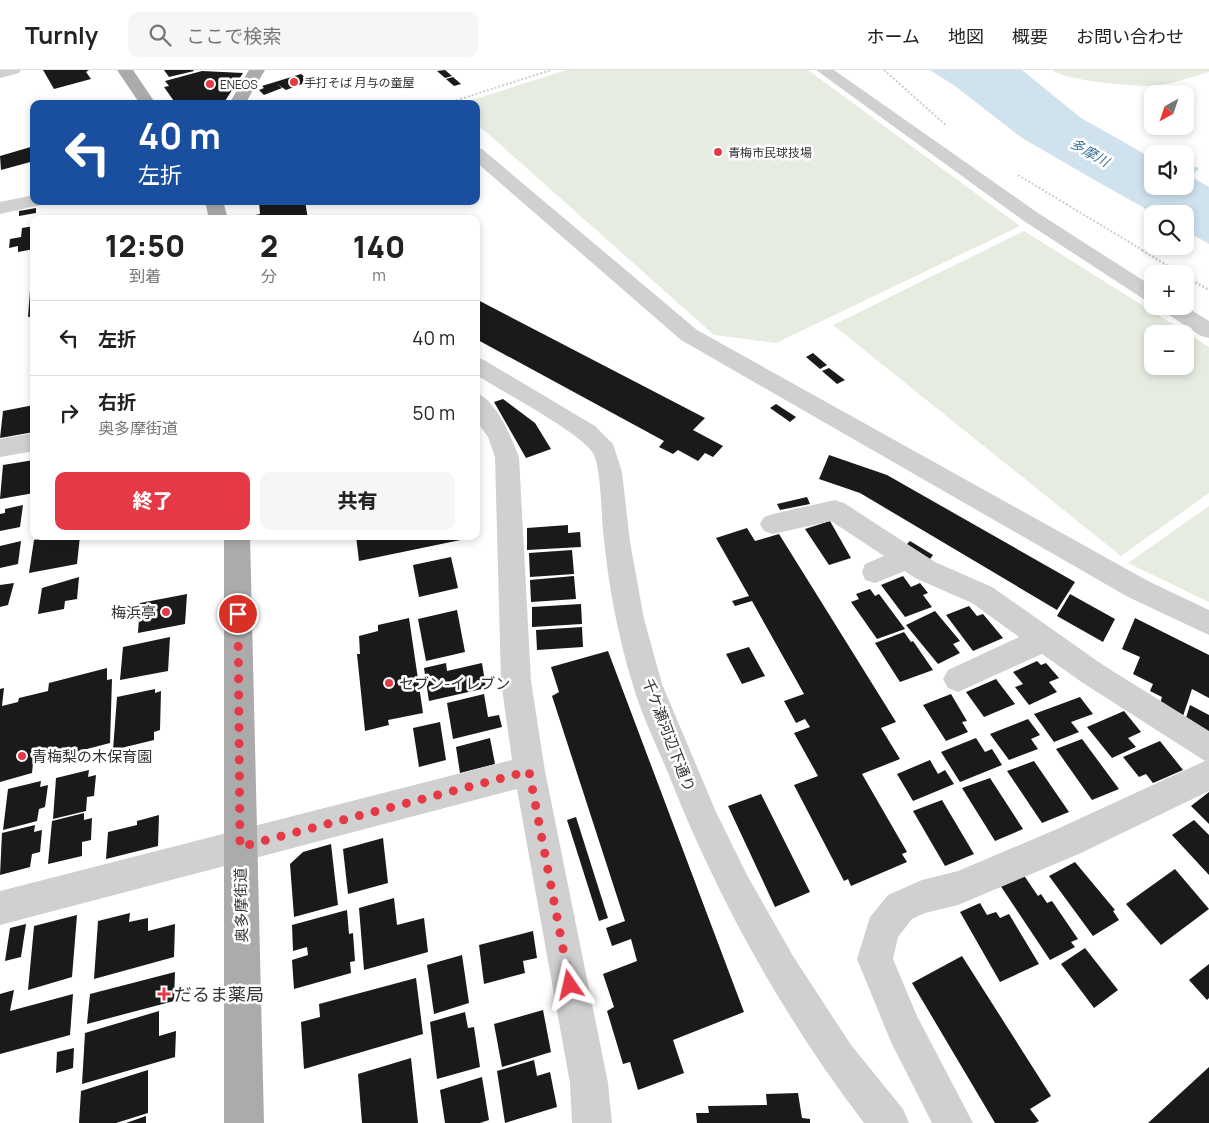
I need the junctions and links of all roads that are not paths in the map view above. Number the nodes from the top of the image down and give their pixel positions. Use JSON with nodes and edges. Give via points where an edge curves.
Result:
{"nodes":[{"id":1,"x":13,"y":70,"type":"edge"},
{"id":2,"x":125,"y":70,"type":"edge"},
{"id":3,"x":257,"y":70,"type":"edge"},
{"id":4,"x":824,"y":70,"type":"edge"},
{"id":5,"x":0,"y":73,"type":"edge"},
{"id":6,"x":145,"y":100,"type":"edge"},
{"id":7,"x":239,"y":100,"type":"edge"},
{"id":8,"x":480,"y":156,"type":"edge"},
{"id":9,"x":30,"y":202,"type":"edge"},
{"id":10,"x":0,"y":208,"type":"edge"},
{"id":11,"x":1144,"y":290,"type":"edge"},
{"id":12,"x":1184,"y":315,"type":"edge"},
{"id":13,"x":1209,"y":331,"type":"edge"},
{"id":14,"x":480,"y":367,"type":"edge"},
{"id":15,"x":480,"y":407,"type":"edge"},
{"id":16,"x":30,"y":443,"type":"edge"},
{"id":17,"x":0,"y":448,"type":"edge"},
{"id":18,"x":773,"y":524,"type":"dead end"},
{"id":19,"x":237,"y":540,"type":"edge"},
{"id":20,"x":907,"y":558,"type":"junction"},
{"id":21,"x":875,"y":572,"type":"dead end"},
{"id":22,"x":1209,"y":623,"type":"edge"},
{"id":23,"x":1045,"y":639,"type":"junction"},
{"id":24,"x":958,"y":679,"type":"dead end"},
{"id":25,"x":1209,"y":748,"type":"edge"},
{"id":26,"x":529,"y":771,"type":"junction"},
{"id":27,"x":1209,"y":775,"type":"edge"},
{"id":28,"x":240,"y":847,"type":"junction"},
{"id":29,"x":0,"y":908,"type":"edge"},
{"id":30,"x":244,"y":1123,"type":"edge"},
{"id":31,"x":592,"y":1123,"type":"edge"},
{"id":32,"x":889,"y":1123,"type":"edge"},
{"id":33,"x":953,"y":1123,"type":"edge"}],
"edges":[{"from":1,"to":5,"type":"street"},
{"from":2,"to":6,"type":"main road"},
{"from":3,"to":7,"type":"main road"},
{"from":4,"to":11,"type":"street","via":[[1031,217]]},
{"from":8,"to":22,"type":"street","via":[[689,336],[1138,588]]},
{"from":9,"to":10,"type":"street"},
{"from":12,"to":13,"type":"street"},
{"from":14,"to":32,"type":"street","name":"千ケ瀬河辺下通り","via":[[587,432],[604,450],[610,472],[617,542],[630,619],[647,684],[704,824],[780,969],[838,1058]]},
{"from":15,"to":26,"type":"street","via":[[499,435],[507,457],[516,681]]},
{"from":16,"to":17,"type":"street"},
{"from":18,"to":20,"type":"street","via":[[835,510]]},
{"from":19,"to":28,"type":"main road","name":"奥多摩街道"},
{"from":20,"to":21,"type":"street"},
{"from":20,"to":23,"type":"street","via":[[925,570],[982,595]]},
{"from":23,"to":24,"type":"street"},
{"from":23,"to":25,"type":"street","via":[[1093,674]]},
{"from":26,"to":28,"type":"street"},
{"from":26,"to":31,"type":"street","via":[[589,1083]]},
{"from":27,"to":33,"type":"street","via":[[1069,841],[958,888],[922,897],[900,907],[882,929],[875,959],[904,1029]]},
{"from":28,"to":29,"type":"street"},
{"from":28,"to":30,"type":"main road","name":"奥多摩街道"}]}
